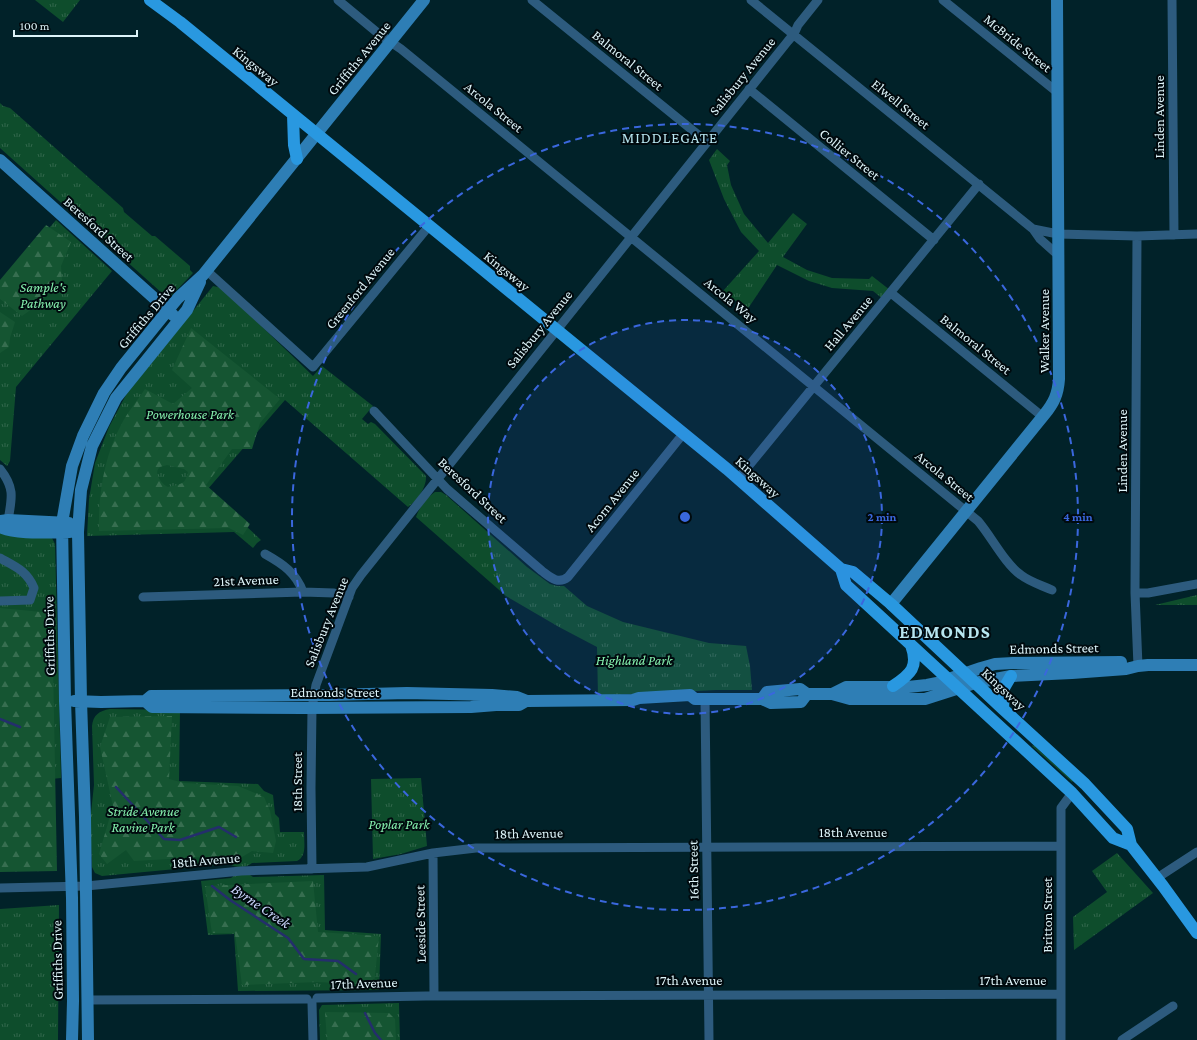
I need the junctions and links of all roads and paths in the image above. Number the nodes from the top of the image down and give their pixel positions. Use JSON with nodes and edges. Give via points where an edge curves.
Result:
{"nodes":[{"id":1,"x":150,"y":0,"type":"edge"},
{"id":2,"x":338,"y":0,"type":"edge"},
{"id":3,"x":424,"y":0,"type":"edge"},
{"id":4,"x":532,"y":0,"type":"edge"},
{"id":5,"x":751,"y":0,"type":"edge"},
{"id":6,"x":818,"y":0,"type":"edge"},
{"id":7,"x":943,"y":0,"type":"edge"},
{"id":8,"x":1057,"y":0,"type":"edge"},
{"id":9,"x":1172,"y":0,"type":"edge"},
{"id":10,"x":794,"y":34,"type":"junction"},
{"id":11,"x":390,"y":42,"type":"junction"},
{"id":12,"x":749,"y":89,"type":"junction"},
{"id":13,"x":1057,"y":92,"type":"junction"},
{"id":14,"x":293,"y":115,"type":"junction"},
{"id":15,"x":316,"y":134,"type":"junction"},
{"id":16,"x":707,"y":142,"type":"junction"},
{"id":17,"x":297,"y":159,"type":"junction"},
{"id":18,"x":0,"y":160,"type":"edge"},
{"id":19,"x":979,"y":184,"type":"junction"},
{"id":20,"x":429,"y":226,"type":"junction"},
{"id":21,"x":1033,"y":229,"type":"junction"},
{"id":22,"x":1058,"y":234,"type":"junction"},
{"id":23,"x":1197,"y":234,"type":"edge"},
{"id":24,"x":1174,"y":235,"type":"junction"},
{"id":25,"x":631,"y":236,"type":"junction"},
{"id":26,"x":1137,"y":236,"type":"junction"},
{"id":27,"x":934,"y":240,"type":"junction"},
{"id":28,"x":1058,"y":255,"type":"junction"},
{"id":29,"x":205,"y":273,"type":"junction"},
{"id":30,"x":891,"y":292,"type":"junction"},
{"id":31,"x":168,"y":310,"type":"junction"},
{"id":32,"x":179,"y":320,"type":"junction"},
{"id":33,"x":557,"y":330,"type":"junction"},
{"id":34,"x":813,"y":386,"type":"junction"},
{"id":35,"x":374,"y":411,"type":"dead end"},
{"id":36,"x":1043,"y":417,"type":"junction"},
{"id":37,"x":683,"y":434,"type":"junction"},
{"id":38,"x":0,"y":469,"type":"edge"},
{"id":39,"x":438,"y":478,"type":"junction"},
{"id":40,"x":738,"y":479,"type":"junction"},
{"id":41,"x":966,"y":511,"type":"junction"},
{"id":42,"x":3,"y":523,"type":"edge"},
{"id":43,"x":62,"y":527,"type":"junction"},
{"id":44,"x":78,"y":528,"type":"junction"},
{"id":45,"x":265,"y":554,"type":"dead end"},
{"id":46,"x":0,"y":558,"type":"edge"},
{"id":47,"x":841,"y":570,"type":"junction"},
{"id":48,"x":560,"y":581,"type":"joint"},
{"id":49,"x":1197,"y":584,"type":"edge"},
{"id":50,"x":1052,"y":590,"type":"dead end"},
{"id":51,"x":303,"y":592,"type":"junction"},
{"id":52,"x":1135,"y":593,"type":"junction"},
{"id":53,"x":143,"y":597,"type":"dead end"},
{"id":54,"x":349,"y":597,"type":"junction"},
{"id":55,"x":0,"y":602,"type":"edge"},
{"id":56,"x":891,"y":604,"type":"junction"},
{"id":57,"x":911,"y":644,"type":"junction"},
{"id":58,"x":1197,"y":665,"type":"edge"},
{"id":59,"x":1138,"y":666,"type":"junction"},
{"id":60,"x":965,"y":673,"type":"junction"},
{"id":61,"x":1011,"y":676,"type":"junction"},
{"id":62,"x":949,"y":679,"type":"junction"},
{"id":63,"x":975,"y":683,"type":"junction"},
{"id":64,"x":893,"y":686,"type":"junction"},
{"id":65,"x":958,"y":688,"type":"junction"},
{"id":66,"x":315,"y":694,"type":"junction"},
{"id":67,"x":832,"y":694,"type":"junction"},
{"id":68,"x":700,"y":699,"type":"junction"},
{"id":69,"x":81,"y":701,"type":"junction"},
{"id":70,"x":144,"y":701,"type":"junction"},
{"id":71,"x":527,"y":701,"type":"junction"},
{"id":72,"x":65,"y":702,"type":"junction"},
{"id":73,"x":312,"y":708,"type":"junction"},
{"id":74,"x":1003,"y":709,"type":"junction"},
{"id":75,"x":1072,"y":793,"type":"junction"},
{"id":76,"x":1131,"y":845,"type":"junction"},
{"id":77,"x":706,"y":846,"type":"junction"},
{"id":78,"x":1061,"y":846,"type":"junction"},
{"id":79,"x":1197,"y":852,"type":"edge"},
{"id":80,"x":433,"y":853,"type":"junction"},
{"id":81,"x":312,"y":869,"type":"junction"},
{"id":82,"x":1157,"y":878,"type":"junction"},
{"id":83,"x":71,"y":886,"type":"junction"},
{"id":84,"x":86,"y":886,"type":"junction"},
{"id":85,"x":0,"y":888,"type":"edge"},
{"id":86,"x":1197,"y":933,"type":"edge"},
{"id":87,"x":708,"y":994,"type":"junction"},
{"id":88,"x":1061,"y":994,"type":"junction"},
{"id":89,"x":434,"y":996,"type":"junction"},
{"id":90,"x":88,"y":1000,"type":"junction"},
{"id":91,"x":312,"y":1000,"type":"junction"},
{"id":92,"x":1172,"y":1006,"type":"dead end"},
{"id":93,"x":72,"y":1040,"type":"edge"},
{"id":94,"x":88,"y":1040,"type":"edge"},
{"id":95,"x":313,"y":1040,"type":"edge"},
{"id":96,"x":709,"y":1040,"type":"edge"},
{"id":97,"x":1061,"y":1040,"type":"edge"},
{"id":98,"x":1122,"y":1040,"type":"edge"}],
"edges":[{"from":1,"to":14,"type":"main road","name":"Kingsway"},
{"from":2,"to":11,"type":"street","name":"Arcola Street"},
{"from":3,"to":11,"type":"street","name":"Griffiths Avenue"},
{"from":4,"to":16,"type":"street","name":"Balmoral Street"},
{"from":5,"to":10,"type":"street","name":"Elwell Street"},
{"from":6,"to":10,"type":"street","name":"Salisbury Avenue"},
{"from":7,"to":13,"type":"street","name":"McBride Street"},
{"from":8,"to":13,"type":"street","name":"Walker Avenue"},
{"from":9,"to":24,"type":"street","name":"Linden Avenue"},
{"from":10,"to":12,"type":"street","name":"Salisbury Avenue"},
{"from":10,"to":19,"type":"street","name":"Elwell Street"},
{"from":11,"to":15,"type":"street","name":"Griffiths Avenue"},
{"from":11,"to":25,"type":"street","name":"Arcola Street","via":[[402,49]]},
{"from":12,"to":16,"type":"street","name":"Salisbury Avenue"},
{"from":12,"to":27,"type":"street","name":"Collier Street"},
{"from":13,"to":22,"type":"street","name":"Walker Avenue"},
{"from":14,"to":15,"type":"main road","name":"Kingsway"},
{"from":14,"to":17,"type":"main road"},
{"from":15,"to":17,"type":"street","name":"Griffiths Drive"},
{"from":15,"to":20,"type":"main road","name":"Kingsway"},
{"from":16,"to":25,"type":"street","name":"Salisbury Avenue"},
{"from":17,"to":29,"type":"street","name":"Griffiths Drive"},
{"from":18,"to":31,"type":"street","name":"Beresford Street"},
{"from":19,"to":21,"type":"street","name":"Elwell Street"},
{"from":19,"to":27,"type":"street","name":"Hall Avenue"},
{"from":20,"to":29,"type":"street","name":"Greenford Avenue","via":[[313,367]]},
{"from":20,"to":33,"type":"main road","name":"Kingsway"},
{"from":21,"to":22,"type":"street","name":"Elwell Street"},
{"from":21,"to":28,"type":"street","name":"Elwell Street"},
{"from":22,"to":26,"type":"street","name":"Elwell Street"},
{"from":22,"to":28,"type":"street","name":"Walker Avenue"},
{"from":23,"to":24,"type":"street","name":"Elwell Street"},
{"from":24,"to":26,"type":"street","name":"Elwell Street"},
{"from":25,"to":33,"type":"street","name":"Salisbury Avenue"},
{"from":25,"to":34,"type":"street","name":"Arcola Way"},
{"from":26,"to":52,"type":"street","name":"Linden Avenue"},
{"from":27,"to":30,"type":"street","name":"Hall Avenue"},
{"from":28,"to":36,"type":"street","name":"Walker Avenue","via":[[1059,385],[1055,400]]},
{"from":29,"to":31,"type":"street","name":"Griffiths Drive"},
{"from":29,"to":32,"type":"street","name":"Griffiths Drive","via":[[187,310]]},
{"from":30,"to":34,"type":"street","name":"Hall Avenue"},
{"from":30,"to":36,"type":"street","name":"Balmoral Street"},
{"from":31,"to":32,"type":"street","name":"Beresford Street"},
{"from":31,"to":43,"type":"street","name":"Griffiths Drive","via":[[121,368],[104,393],[82,436],[72,466]]},
{"from":32,"to":44,"type":"street","name":"Griffiths Drive","via":[[116,398],[106,417],[92,446],[86,468],[81,490]]},
{"from":33,"to":37,"type":"main road","name":"Kingsway"},
{"from":33,"to":39,"type":"street","name":"Salisbury Avenue"},
{"from":34,"to":40,"type":"street","name":"Hall Avenue"},
{"from":34,"to":41,"type":"street","name":"Arcola Street"},
{"from":35,"to":39,"type":"street","name":"Beresford Street"},
{"from":36,"to":41,"type":"street","name":"Walker Avenue"},
{"from":37,"to":40,"type":"main road","name":"Kingsway"},
{"from":37,"to":48,"type":"street","name":"Acorn Avenue","via":[[568,577]]},
{"from":38,"to":42,"type":"street","via":[[12,497]]},
{"from":39,"to":48,"type":"street","name":"Beresford Street","via":[[502,537],[550,577]]},
{"from":39,"to":54,"type":"street","name":"Salisbury Avenue","via":[[361,575]]},
{"from":40,"to":47,"type":"main road","name":"Kingsway"},
{"from":41,"to":50,"type":"street","name":"Arcola Street","via":[[978,521],[1007,562],[1020,574]]},
{"from":41,"to":56,"type":"street","name":"Walker Avenue"},
{"from":42,"to":43,"type":"street"},
{"from":43,"to":44,"type":"street"},
{"from":43,"to":72,"type":"street","name":"Griffiths Drive"},
{"from":44,"to":69,"type":"street","name":"Griffiths Drive"},
{"from":45,"to":51,"type":"street","via":[[292,573]]},
{"from":46,"to":55,"type":"street","via":[[19,568],[30,579],[34,588],[30,600]]},
{"from":47,"to":56,"type":"main road","name":"Kingsway","via":[[853,572]]},
{"from":47,"to":57,"type":"main road","name":"Kingsway","via":[[846,585]]},
{"from":49,"to":52,"type":"street"},
{"from":51,"to":53,"type":"street","name":"21st Avenue"},
{"from":51,"to":54,"type":"street","name":"21st Avenue","via":[[334,593]]},
{"from":52,"to":59,"type":"street","name":"Linden Avenue"},
{"from":54,"to":66,"type":"street","name":"Salisbury Avenue","via":[[316,685]]},
{"from":56,"to":60,"type":"main road","name":"Kingsway"},
{"from":57,"to":62,"type":"main road","name":"Kingsway"},
{"from":57,"to":64,"type":"main road","via":[[915,654],[911,672]]},
{"from":58,"to":59,"type":"street","name":"Edmonds Street"},
{"from":59,"to":60,"type":"street","name":"Edmonds Street","via":[[1125,662],[1013,663],[995,664]]},
{"from":59,"to":61,"type":"street","name":"Edmonds Street","via":[[1126,669]]},
{"from":60,"to":62,"type":"street","name":"Edmonds Street"},
{"from":60,"to":63,"type":"main road","name":"Kingsway"},
{"from":61,"to":63,"type":"street","name":"Edmonds Street"},
{"from":61,"to":74,"type":"main road","via":[[1004,688]]},
{"from":62,"to":64,"type":"street","name":"Edmonds Street","via":[[927,685]]},
{"from":62,"to":65,"type":"main road","name":"Kingsway"},
{"from":63,"to":65,"type":"street","name":"Edmonds Street"},
{"from":63,"to":74,"type":"main road","name":"Kingsway"},
{"from":64,"to":67,"type":"street","name":"Edmonds Street","via":[[846,687]]},
{"from":65,"to":67,"type":"street","name":"Edmonds Street","via":[[925,699],[912,700],[850,699]]},
{"from":65,"to":75,"type":"main road","name":"Kingsway"},
{"from":66,"to":70,"type":"street","name":"Edmonds Street","via":[[151,696]]},
{"from":66,"to":71,"type":"street","name":"Edmonds Street","via":[[492,695],[518,697]]},
{"from":66,"to":73,"type":"street","name":"18th Street"},
{"from":67,"to":68,"type":"street","name":"Edmonds Street","via":[[807,694],[801,702]]},
{"from":68,"to":71,"type":"street","name":"Edmonds Street","via":[[690,695],[633,700]]},
{"from":68,"to":77,"type":"street","name":"16th Street"},
{"from":69,"to":70,"type":"street","name":"Edmonds Street"},
{"from":69,"to":72,"type":"street","name":"Edmonds Street"},
{"from":69,"to":84,"type":"street","name":"Griffiths Drive"},
{"from":70,"to":73,"type":"street","name":"Edmonds Street","via":[[152,707]]},
{"from":71,"to":73,"type":"street","name":"Edmonds Street","via":[[520,705]]},
{"from":72,"to":83,"type":"street","name":"Griffiths Drive"},
{"from":73,"to":81,"type":"street","name":"18th Street"},
{"from":74,"to":76,"type":"main road","name":"Kingsway","via":[[1085,784],[1127,829]]},
{"from":75,"to":76,"type":"main road","name":"Kingsway","via":[[1113,838]]},
{"from":75,"to":78,"type":"street","name":"Britton Street","via":[[1061,808]]},
{"from":76,"to":82,"type":"main road","name":"Kingsway"},
{"from":77,"to":78,"type":"street","name":"18th Avenue"},
{"from":77,"to":80,"type":"street","name":"18th Avenue","via":[[476,848]]},
{"from":77,"to":87,"type":"street","name":"16th Street"},
{"from":78,"to":88,"type":"street","name":"Britton Street"},
{"from":79,"to":82,"type":"street"},
{"from":80,"to":81,"type":"street","name":"18th Avenue","via":[[367,867]]},
{"from":80,"to":89,"type":"street","name":"Leeside Street"},
{"from":81,"to":84,"type":"street","name":"18th Avenue","via":[[241,871]]},
{"from":82,"to":86,"type":"main road","name":"Kingsway"},
{"from":83,"to":84,"type":"street","name":"18th Avenue"},
{"from":83,"to":85,"type":"street","name":"18th Avenue"},
{"from":83,"to":93,"type":"street","name":"Griffiths Drive"},
{"from":84,"to":90,"type":"street","name":"Griffiths Drive"},
{"from":87,"to":88,"type":"street","name":"17th Avenue"},
{"from":87,"to":89,"type":"street","name":"17th Avenue"},
{"from":87,"to":96,"type":"street","name":"16th Street"},
{"from":88,"to":97,"type":"street","name":"Britton Street"},
{"from":89,"to":91,"type":"street","name":"17th Avenue"},
{"from":90,"to":91,"type":"street","name":"17th Avenue"},
{"from":90,"to":94,"type":"street","name":"Griffiths Drive"},
{"from":91,"to":95,"type":"street"},
{"from":92,"to":98,"type":"street"}]}
